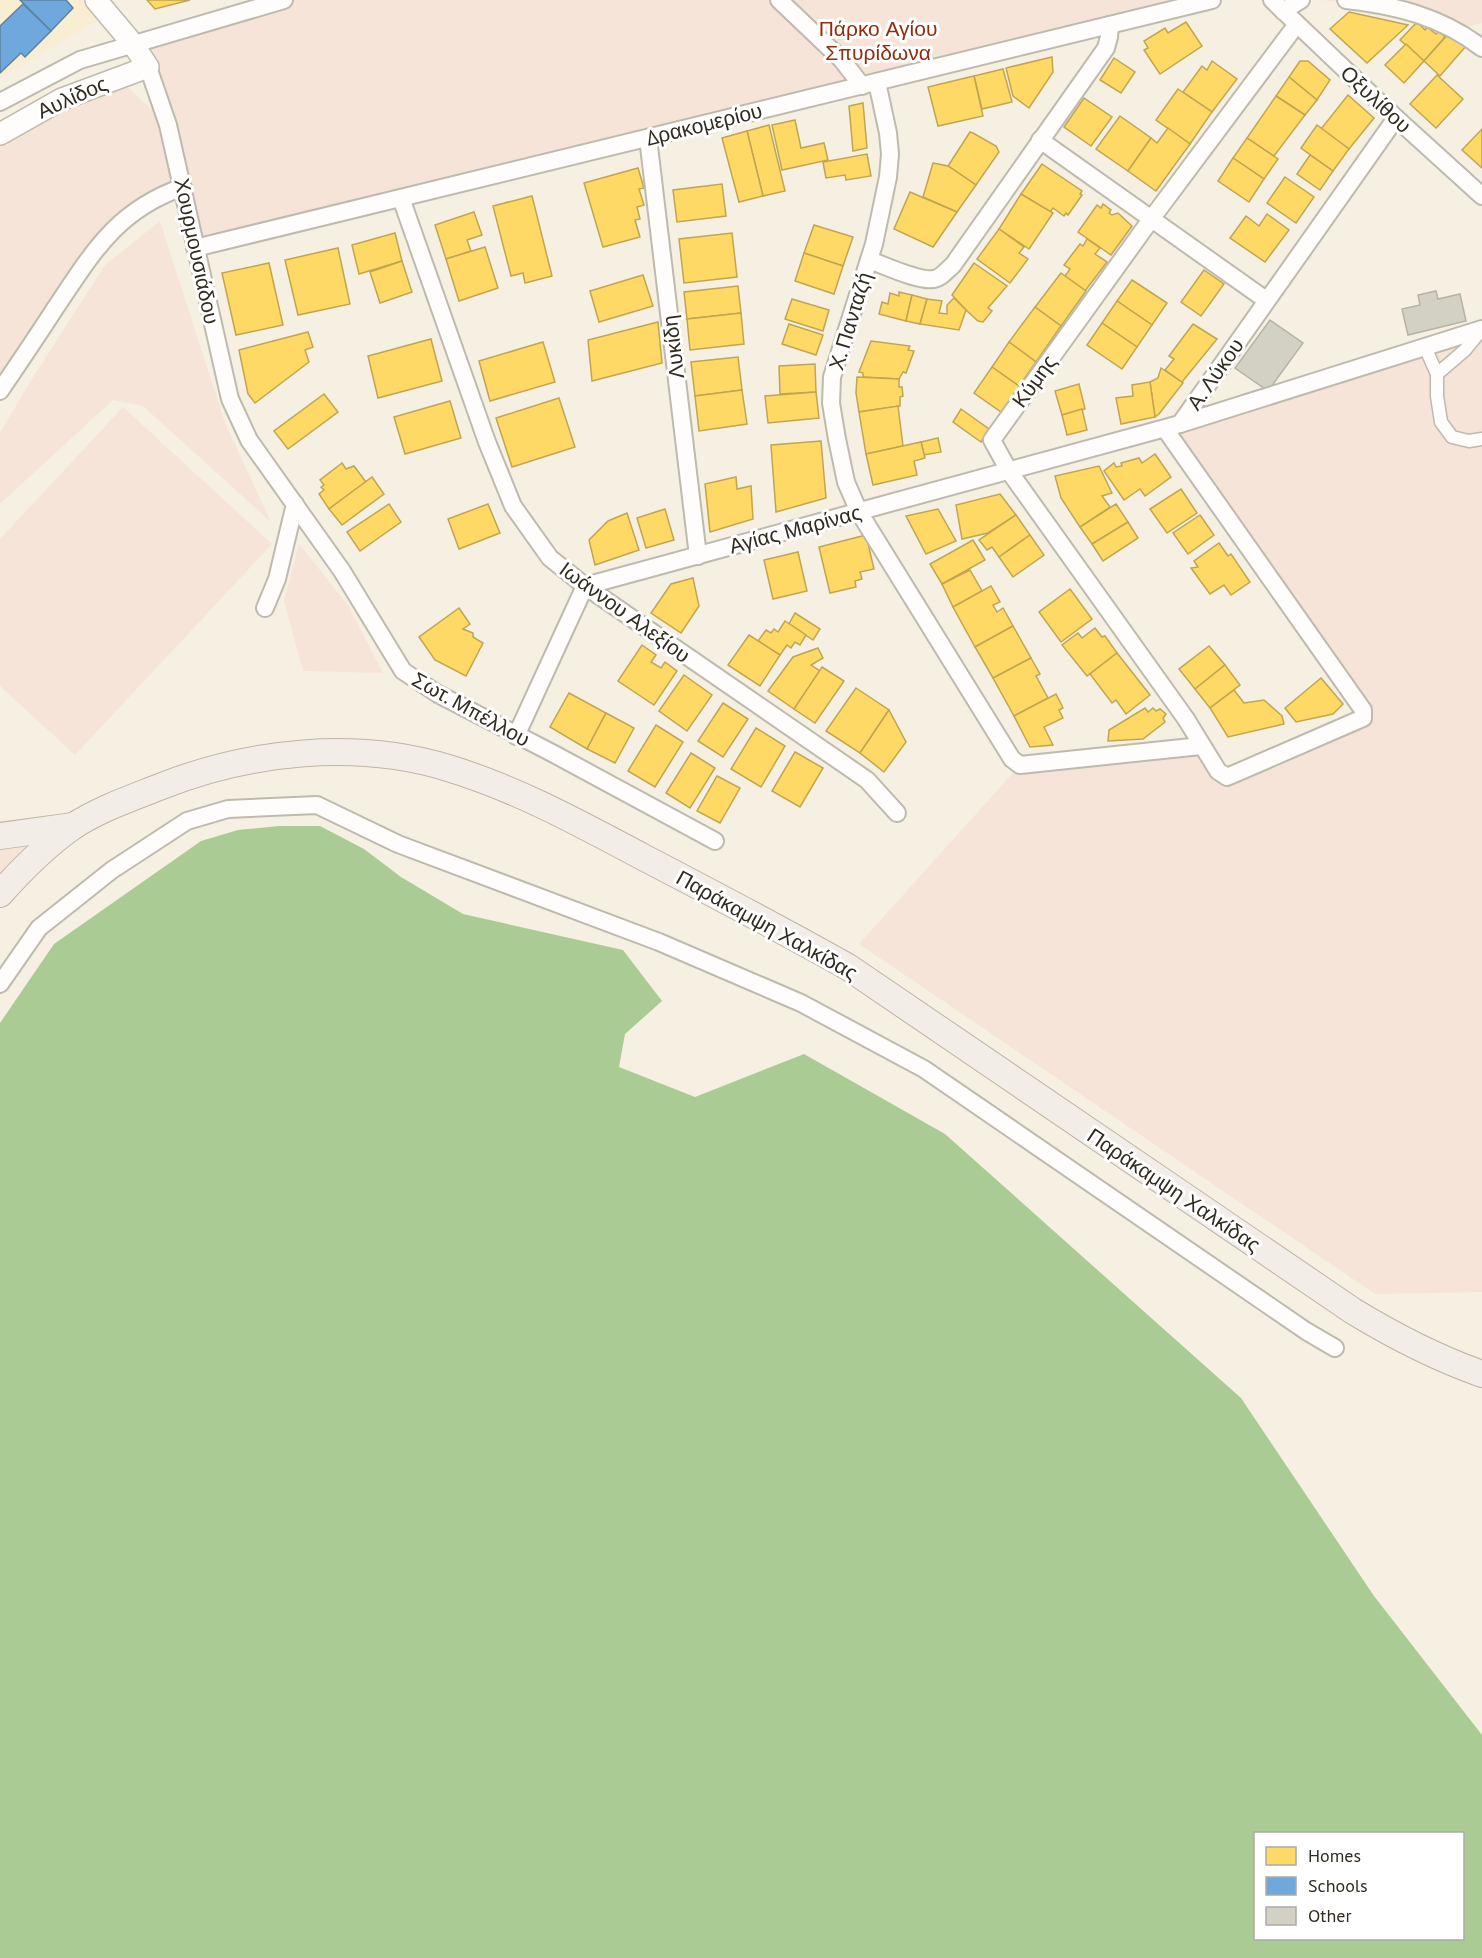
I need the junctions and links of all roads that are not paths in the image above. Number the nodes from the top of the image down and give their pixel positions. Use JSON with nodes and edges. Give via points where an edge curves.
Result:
{"nodes":[{"id":1,"x":96,"y":0,"type":"edge"},
{"id":2,"x":284,"y":0,"type":"edge"},
{"id":3,"x":779,"y":0,"type":"edge"},
{"id":4,"x":1212,"y":0,"type":"edge"},
{"id":5,"x":1301,"y":0,"type":"edge"},
{"id":6,"x":1346,"y":0,"type":"edge"},
{"id":7,"x":1278,"y":5,"type":"edge"},
{"id":8,"x":1297,"y":24,"type":"junction"},
{"id":9,"x":1110,"y":25,"type":"junction"},
{"id":10,"x":133,"y":44,"type":"junction"},
{"id":11,"x":1482,"y":48,"type":"edge"},
{"id":12,"x":148,"y":67,"type":"junction"},
{"id":13,"x":869,"y":84,"type":"junction"},
{"id":14,"x":0,"y":102,"type":"edge"},
{"id":15,"x":1396,"y":118,"type":"junction"},
{"id":16,"x":0,"y":134,"type":"edge"},
{"id":17,"x":648,"y":138,"type":"junction"},
{"id":18,"x":1040,"y":140,"type":"junction"},
{"id":19,"x":183,"y":187,"type":"junction"},
{"id":20,"x":1482,"y":196,"type":"edge"},
{"id":21,"x":401,"y":198,"type":"junction"},
{"id":22,"x":1152,"y":218,"type":"junction"},
{"id":23,"x":195,"y":248,"type":"junction"},
{"id":24,"x":869,"y":260,"type":"junction"},
{"id":25,"x":1266,"y":300,"type":"junction"},
{"id":26,"x":1482,"y":329,"type":"edge"},
{"id":27,"x":1425,"y":347,"type":"junction"},
{"id":28,"x":1437,"y":374,"type":"junction"},
{"id":29,"x":0,"y":391,"type":"edge"},
{"id":30,"x":1172,"y":426,"type":"junction"},
{"id":31,"x":1482,"y":439,"type":"edge"},
{"id":32,"x":1009,"y":471,"type":"junction"},
{"id":33,"x":295,"y":504,"type":"junction"},
{"id":34,"x":859,"y":512,"type":"junction"},
{"id":35,"x":698,"y":556,"type":"junction"},
{"id":36,"x":585,"y":586,"type":"junction"},
{"id":37,"x":265,"y":608,"type":"dead end"},
{"id":38,"x":516,"y":736,"type":"junction"},
{"id":39,"x":1202,"y":746,"type":"junction"},
{"id":40,"x":897,"y":813,"type":"dead end"},
{"id":41,"x":74,"y":826,"type":"junction"},
{"id":42,"x":0,"y":836,"type":"edge"},
{"id":43,"x":715,"y":841,"type":"dead end"},
{"id":44,"x":0,"y":894,"type":"edge"},
{"id":45,"x":0,"y":984,"type":"edge"},
{"id":46,"x":1335,"y":1348,"type":"dead end"},
{"id":47,"x":1482,"y":1374,"type":"edge"}],
"edges":[{"from":1,"to":10,"type":"street","name":"Χουρμουσιάδου"},
{"from":2,"to":10,"type":"street","name":"Αυλίδος"},
{"from":3,"to":13,"type":"street"},
{"from":4,"to":9,"type":"street","name":"Δρακομερίου"},
{"from":5,"to":7,"type":"street"},
{"from":6,"to":11,"type":"street","via":[[1416,13],[1447,25]]},
{"from":7,"to":8,"type":"street","name":"Οξυλίθου"},
{"from":8,"to":15,"type":"street","name":"Οξυλίθου"},
{"from":8,"to":22,"type":"street","name":"Κύμης"},
{"from":9,"to":13,"type":"street","name":"Δρακομερίου"},
{"from":9,"to":18,"type":"street","via":[[1106,48]]},
{"from":10,"to":12,"type":"street","name":"Χουρμουσιάδου"},
{"from":10,"to":14,"type":"street","name":"Αυλίδος","via":[[80,60]]},
{"from":12,"to":16,"type":"street","name":"Αυλίδος","via":[[62,99]]},
{"from":12,"to":19,"type":"street","name":"Χουρμουσιάδου","via":[[168,124]]},
{"from":13,"to":17,"type":"street","name":"Δρακομερίου"},
{"from":13,"to":24,"type":"street","name":"Χ. Πανταζή","via":[[888,133],[890,154]]},
{"from":15,"to":20,"type":"street","name":"Οξυλίθου"},
{"from":15,"to":25,"type":"street","name":"Α. Λύκου"},
{"from":17,"to":21,"type":"street","name":"Δρακομερίου"},
{"from":17,"to":35,"type":"street","name":"Λυκίδη"},
{"from":18,"to":22,"type":"street"},
{"from":18,"to":24,"type":"street","via":[[943,274],[933,279],[911,275]]},
{"from":19,"to":23,"type":"street","name":"Χουρμουσιάδου"},
{"from":19,"to":29,"type":"street","via":[[138,208],[108,234],[82,266]]},
{"from":21,"to":23,"type":"street","name":"Δρακομερίου"},
{"from":21,"to":36,"type":"street","name":"Ιωάννου Αλεξίου","via":[[513,507],[550,558]]},
{"from":22,"to":25,"type":"street"},
{"from":22,"to":32,"type":"street","name":"Κύμης","via":[[992,440]]},
{"from":23,"to":33,"type":"street","name":"Χουρμουσιάδου","via":[[230,399],[249,440]]},
{"from":24,"to":34,"type":"street","name":"Χ. Πανταζή","via":[[832,377],[831,403],[837,439],[846,482]]},
{"from":25,"to":30,"type":"street","name":"Α. Λύκου"},
{"from":26,"to":27,"type":"street","name":"Αγίας Μαρίνας"},
{"from":26,"to":28,"type":"street"},
{"from":27,"to":28,"type":"street"},
{"from":27,"to":30,"type":"street","name":"Αγίας Μαρίνας"},
{"from":28,"to":31,"type":"street","via":[[1441,422],[1452,437]]},
{"from":30,"to":32,"type":"street","name":"Αγίας Μαρίνας"},
{"from":30,"to":39,"type":"street","name":"Κύμης","via":[[1363,710],[1363,718],[1227,777],[1218,771]]},
{"from":32,"to":34,"type":"street","name":"Αγίας Μαρίνας"},
{"from":32,"to":39,"type":"street","name":"Κύμης"},
{"from":33,"to":37,"type":"street","via":[[278,579]]},
{"from":33,"to":38,"type":"street","name":"Σωτ. Μπέλλου","via":[[403,670],[438,694]]},
{"from":34,"to":35,"type":"street","name":"Αγίας Μαρίνας"},
{"from":34,"to":39,"type":"street","name":"Χ. Πανταζή","via":[[1012,759],[1020,765]]},
{"from":35,"to":36,"type":"street","name":"Αγίας Μαρίνας"},
{"from":36,"to":38,"type":"street"},
{"from":36,"to":40,"type":"street","name":"Ιωάννου Αλεξίου","via":[[867,780]]},
{"from":38,"to":43,"type":"street","name":"Σωτ. Μπέλλου"},
{"from":41,"to":42,"type":"main road"},
{"from":41,"to":44,"type":"main road","name":"Παράκαμψη Χαλκίδας","via":[[20,871]]},
{"from":41,"to":47,"type":"main road","name":"Παράκαμψη Χαλκίδας","via":[[117,804],[208,770],[305,754],[357,752],[404,758],[489,782],[593,831],[848,967],[1353,1311],[1429,1353]]},
{"from":45,"to":46,"type":"street","via":[[39,928],[112,870],[187,821],[228,810],[317,805],[398,844],[659,942],[822,1014],[924,1069]]}]}
